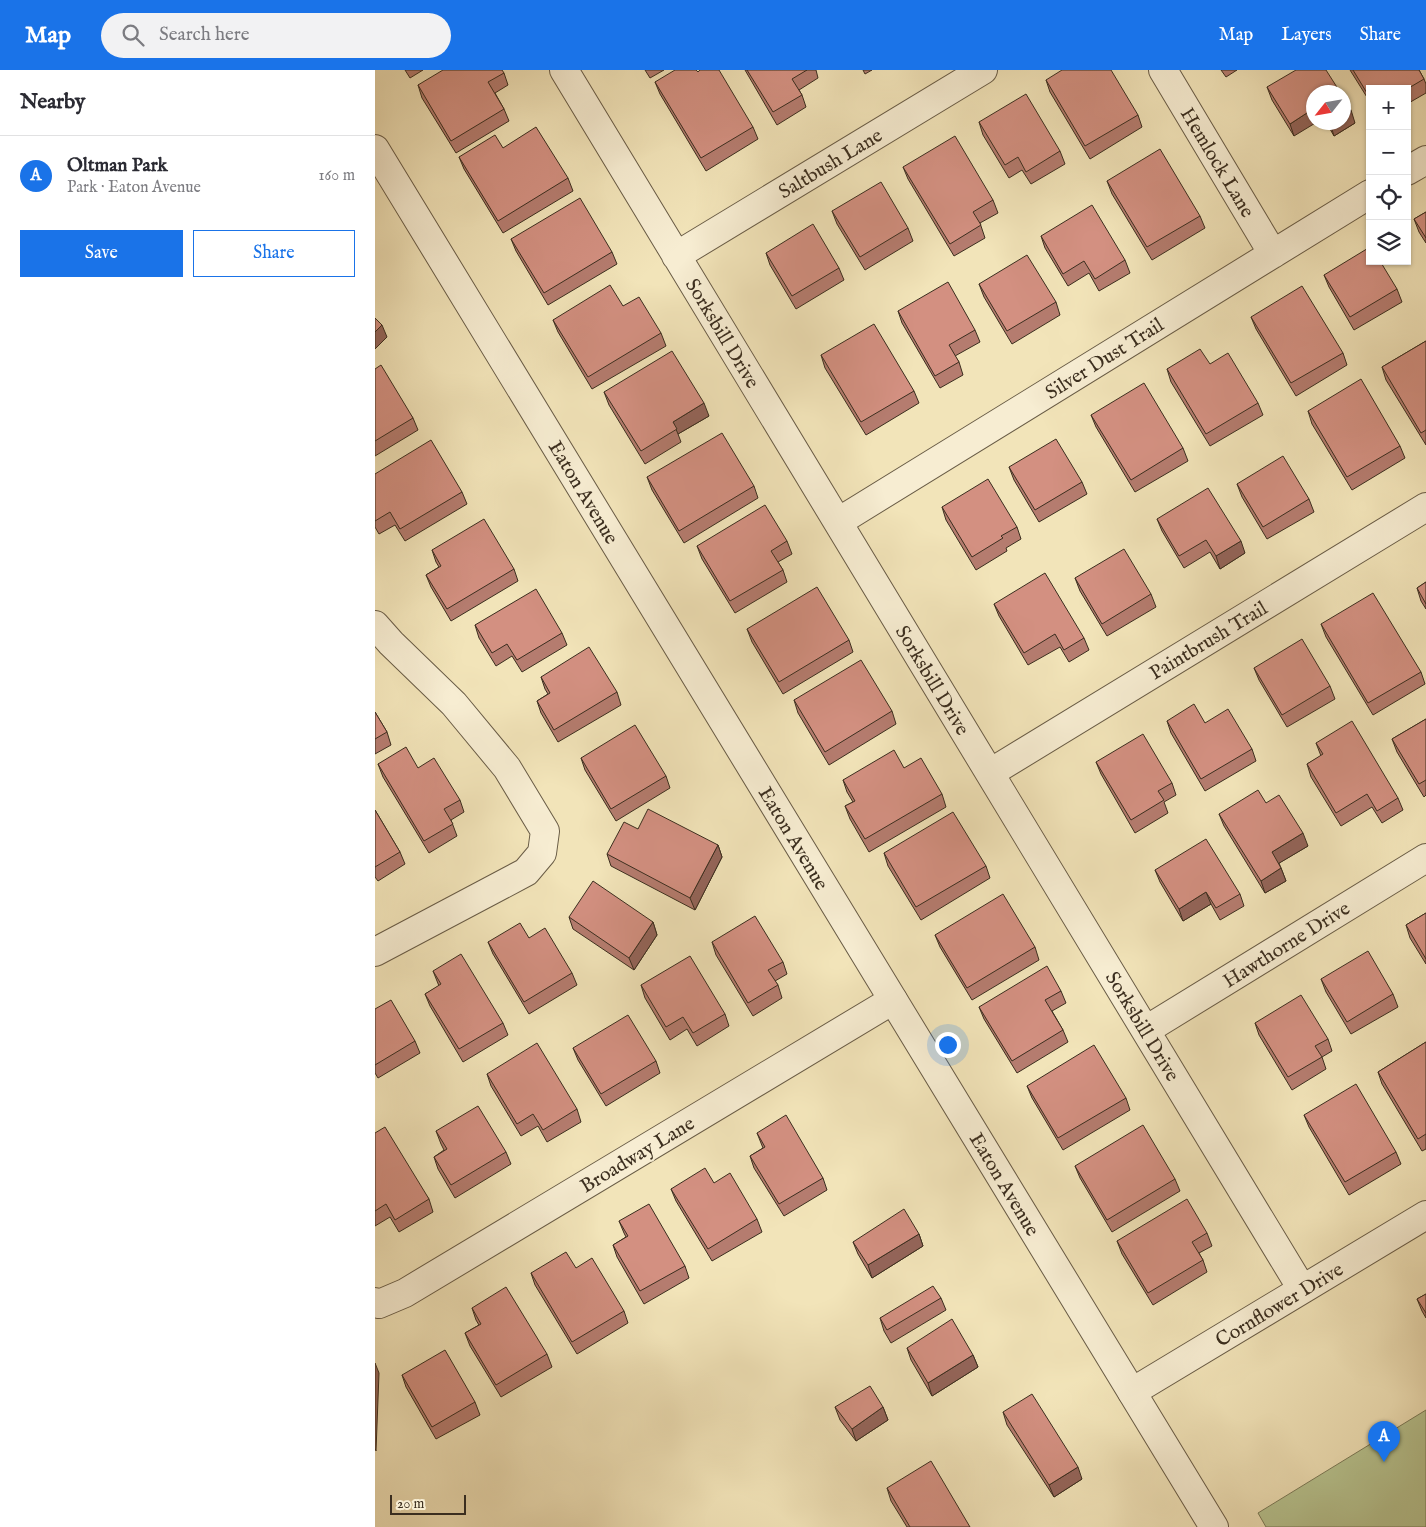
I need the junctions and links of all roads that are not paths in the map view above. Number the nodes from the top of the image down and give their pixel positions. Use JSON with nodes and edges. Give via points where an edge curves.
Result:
{"nodes":[{"id":1,"x":564,"y":70,"type":"edge"},
{"id":2,"x":983,"y":70,"type":"edge"},
{"id":3,"x":1163,"y":70,"type":"edge"},
{"id":4,"x":375,"y":149,"type":"edge"},
{"id":5,"x":1426,"y":160,"type":"edge"},
{"id":6,"x":1411,"y":169,"type":"edge"},
{"id":7,"x":1366,"y":196,"type":"edge"},
{"id":8,"x":1273,"y":254,"type":"junction"},
{"id":9,"x":676,"y":256,"type":"junction"},
{"id":10,"x":1426,"y":507,"type":"edge"},
{"id":11,"x":838,"y":522,"type":"junction"},
{"id":12,"x":375,"y":625,"type":"edge"},
{"id":13,"x":989,"y":773,"type":"junction"},
{"id":14,"x":1426,"y":858,"type":"edge"},
{"id":15,"x":375,"y":952,"type":"edge"},
{"id":16,"x":893,"y":1000,"type":"junction"},
{"id":17,"x":1146,"y":1030,"type":"junction"},
{"id":18,"x":1426,"y":1215,"type":"edge"},
{"id":19,"x":1302,"y":1290,"type":"junction"},
{"id":20,"x":377,"y":1303,"type":"edge"},
{"id":21,"x":1132,"y":1392,"type":"junction"},
{"id":22,"x":1214,"y":1527,"type":"edge"}],
"edges":[{"from":1,"to":9,"type":"street","name":"Sorksbill Drive"},
{"from":2,"to":9,"type":"street","name":"Saltbush Lane"},
{"from":3,"to":8,"type":"street","name":"Hemlock Lane"},
{"from":4,"to":16,"type":"street","name":"Eaton Avenue"},
{"from":5,"to":6,"type":"street"},
{"from":7,"to":8,"type":"street","name":"Silver Dust Trail"},
{"from":8,"to":11,"type":"street","name":"Silver Dust Trail"},
{"from":9,"to":11,"type":"street","name":"Sorksbill Drive"},
{"from":10,"to":13,"type":"street","name":"Paintbrush Trail"},
{"from":11,"to":13,"type":"street","name":"Sorksbill Drive"},
{"from":12,"to":15,"type":"street","via":[[454,704],[507,768],[545,831],[542,853],[526,872]]},
{"from":13,"to":17,"type":"street","name":"Sorksbill Drive"},
{"from":14,"to":17,"type":"street","name":"Hawthorne Drive"},
{"from":16,"to":20,"type":"street","name":"Broadway Lane","via":[[405,1293]]},
{"from":16,"to":21,"type":"street","name":"Eaton Avenue"},
{"from":17,"to":19,"type":"street","name":"Sorksbill Drive"},
{"from":18,"to":19,"type":"street","name":"Cornflower Drive"},
{"from":19,"to":21,"type":"street","name":"Cornflower Drive"},
{"from":21,"to":22,"type":"street","name":"Eaton Avenue"}]}
